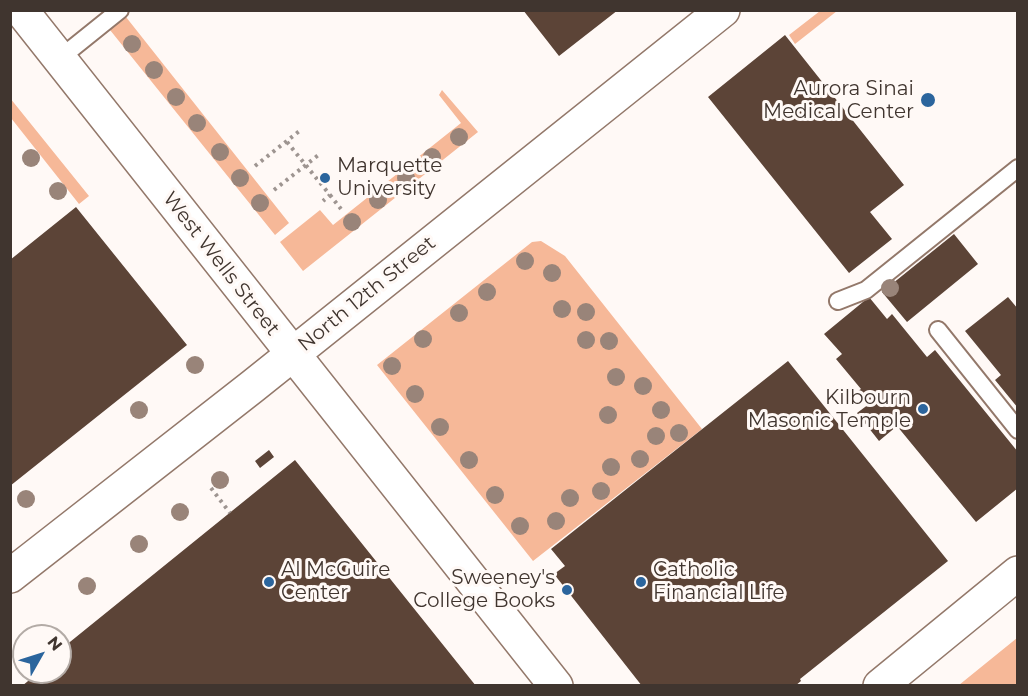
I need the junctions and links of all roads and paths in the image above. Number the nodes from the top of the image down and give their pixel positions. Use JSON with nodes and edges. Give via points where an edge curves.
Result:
{"nodes":[{"id":1,"x":21,"y":10,"type":"edge"},
{"id":2,"x":120,"y":10,"type":"edge"},
{"id":3,"x":723,"y":10,"type":"edge"},
{"id":4,"x":59,"y":59,"type":"junction"},
{"id":5,"x":302,"y":129,"type":"dead end"},
{"id":6,"x":286,"y":141,"type":"junction"},
{"id":7,"x":321,"y":153,"type":"dead end"},
{"id":8,"x":306,"y":165,"type":"junction"},
{"id":9,"x":255,"y":166,"type":"dead end"},
{"id":10,"x":1017,"y":168,"type":"edge"},
{"id":11,"x":274,"y":190,"type":"dead end"},
{"id":12,"x":330,"y":195,"type":"junction"},
{"id":13,"x":323,"y":201,"type":"dead end"},
{"id":14,"x":341,"y":209,"type":"dead end"},
{"id":15,"x":838,"y":301,"type":"dead end"},
{"id":16,"x":938,"y":330,"type":"dead end"},
{"id":17,"x":293,"y":354,"type":"junction"},
{"id":18,"x":1017,"y":430,"type":"edge"},
{"id":19,"x":211,"y":488,"type":"dead end"},
{"id":20,"x":230,"y":513,"type":"dead end"},
{"id":21,"x":1017,"y":573,"type":"edge"},
{"id":22,"x":10,"y":576,"type":"edge"},
{"id":23,"x":556,"y":686,"type":"edge"},
{"id":24,"x":880,"y":686,"type":"edge"}],
"edges":[{"from":1,"to":4,"type":"street","name":"West Wells Street"},
{"from":2,"to":4,"type":"lane"},
{"from":3,"to":17,"type":"street","name":"North 12th Street"},
{"from":4,"to":17,"type":"street","name":"West Wells Street"},
{"from":5,"to":6,"type":"path"},
{"from":6,"to":8,"type":"path"},
{"from":6,"to":9,"type":"path"},
{"from":7,"to":8,"type":"path"},
{"from":8,"to":11,"type":"path"},
{"from":8,"to":12,"type":"path"},
{"from":10,"to":15,"type":"lane","via":[[866,291]]},
{"from":12,"to":13,"type":"path"},
{"from":12,"to":14,"type":"path"},
{"from":16,"to":18,"type":"lane"},
{"from":17,"to":22,"type":"street","name":"North 12th Street"},
{"from":17,"to":23,"type":"street","name":"West Wells Street"},
{"from":19,"to":20,"type":"path"},
{"from":21,"to":24,"type":"street"}]}
